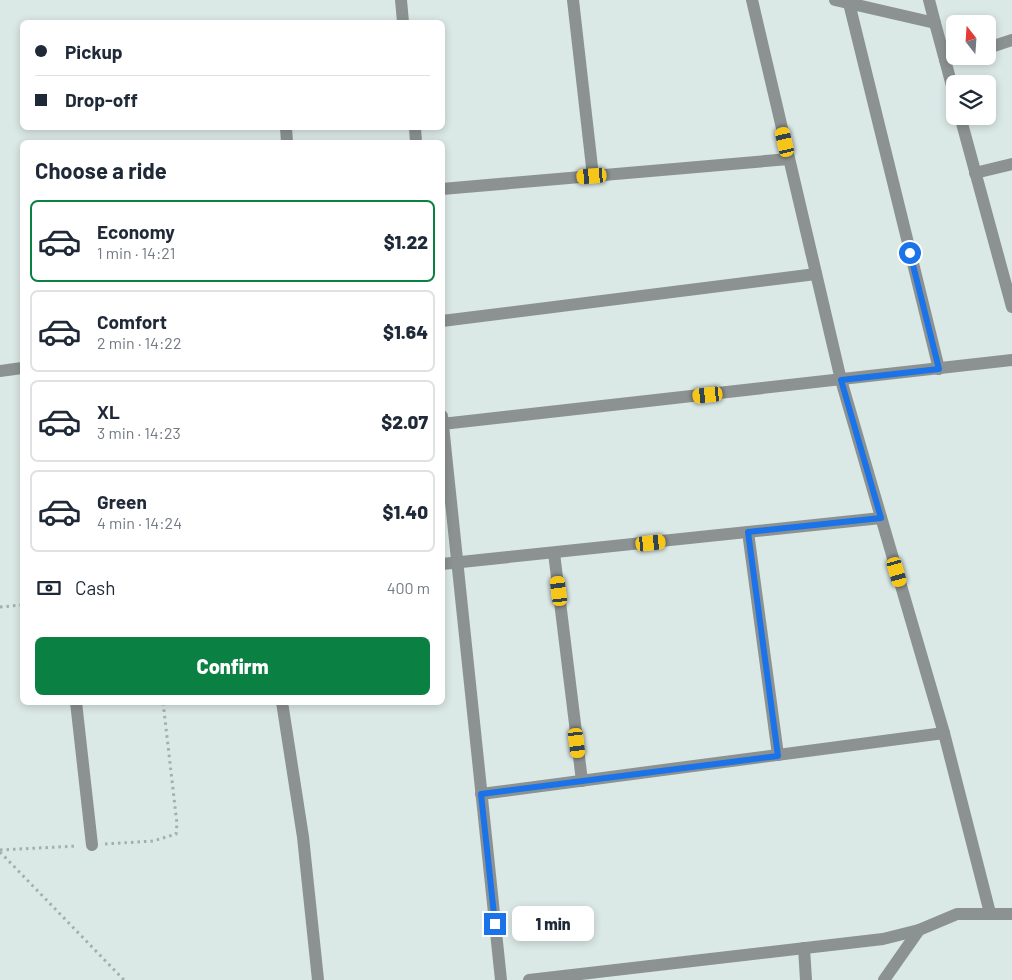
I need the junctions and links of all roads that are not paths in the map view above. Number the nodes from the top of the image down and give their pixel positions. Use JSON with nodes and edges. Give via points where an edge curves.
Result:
{"nodes":[{"id":1,"x":401,"y":0,"type":"edge"},
{"id":2,"x":574,"y":0,"type":"edge"},
{"id":3,"x":752,"y":0,"type":"edge"},
{"id":4,"x":835,"y":0,"type":"edge"},
{"id":5,"x":929,"y":0,"type":"edge"},
{"id":6,"x":849,"y":3,"type":"junction"},
{"id":7,"x":403,"y":20,"type":"edge"},
{"id":8,"x":935,"y":24,"type":"junction"},
{"id":9,"x":1012,"y":40,"type":"edge"},
{"id":10,"x":996,"y":45,"type":"edge"},
{"id":11,"x":945,"y":60,"type":"joint"},
{"id":12,"x":949,"y":75,"type":"edge"},
{"id":13,"x":962,"y":125,"type":"edge"},
{"id":14,"x":789,"y":159,"type":"junction"},
{"id":15,"x":1012,"y":164,"type":"edge"},
{"id":16,"x":975,"y":173,"type":"junction"},
{"id":17,"x":592,"y":176,"type":"junction"},
{"id":18,"x":445,"y":189,"type":"edge"},
{"id":19,"x":816,"y":274,"type":"junction"},
{"id":20,"x":1012,"y":308,"type":"edge"},
{"id":21,"x":445,"y":321,"type":"edge"},
{"id":22,"x":1012,"y":360,"type":"edge"},
{"id":23,"x":20,"y":368,"type":"edge"},
{"id":24,"x":939,"y":369,"type":"junction"},
{"id":25,"x":0,"y":371,"type":"edge"},
{"id":26,"x":841,"y":380,"type":"junction"},
{"id":27,"x":445,"y":421,"type":"edge"},
{"id":28,"x":445,"y":441,"type":"edge"},
{"id":29,"x":881,"y":518,"type":"junction"},
{"id":30,"x":748,"y":532,"type":"junction"},
{"id":31,"x":554,"y":553,"type":"junction"},
{"id":32,"x":457,"y":563,"type":"junction"},
{"id":33,"x":445,"y":564,"type":"edge"},
{"id":34,"x":76,"y":705,"type":"edge"},
{"id":35,"x":282,"y":705,"type":"edge"},
{"id":36,"x":944,"y":734,"type":"junction"},
{"id":37,"x":778,"y":756,"type":"junction"},
{"id":38,"x":582,"y":781,"type":"junction"},
{"id":39,"x":481,"y":794,"type":"junction"},
{"id":40,"x":92,"y":845,"type":"road end"},
{"id":41,"x":990,"y":913,"type":"junction"},
{"id":42,"x":1012,"y":914,"type":"edge"},
{"id":43,"x":919,"y":930,"type":"junction"},
{"id":44,"x":804,"y":948,"type":"junction"},
{"id":45,"x":318,"y":980,"type":"edge"},
{"id":46,"x":501,"y":980,"type":"edge"},
{"id":47,"x":528,"y":980,"type":"edge"},
{"id":48,"x":806,"y":980,"type":"edge"},
{"id":49,"x":884,"y":980,"type":"edge"}],
"edges":[{"from":1,"to":7,"type":"street"},
{"from":2,"to":17,"type":"street"},
{"from":3,"to":14,"type":"street"},
{"from":4,"to":6,"type":"street"},
{"from":5,"to":8,"type":"street"},
{"from":6,"to":8,"type":"street"},
{"from":6,"to":24,"type":"street"},
{"from":8,"to":11,"type":"street"},
{"from":9,"to":10,"type":"street"},
{"from":11,"to":12,"type":"street"},
{"from":13,"to":16,"type":"street"},
{"from":14,"to":17,"type":"street"},
{"from":14,"to":19,"type":"street"},
{"from":15,"to":16,"type":"street"},
{"from":16,"to":20,"type":"street"},
{"from":17,"to":18,"type":"street"},
{"from":19,"to":21,"type":"street"},
{"from":19,"to":26,"type":"street"},
{"from":22,"to":24,"type":"street"},
{"from":23,"to":25,"type":"street"},
{"from":24,"to":26,"type":"street"},
{"from":26,"to":27,"type":"street"},
{"from":26,"to":29,"type":"street"},
{"from":28,"to":32,"type":"street"},
{"from":29,"to":30,"type":"street"},
{"from":29,"to":36,"type":"street"},
{"from":30,"to":31,"type":"street"},
{"from":30,"to":37,"type":"street"},
{"from":31,"to":32,"type":"street"},
{"from":31,"to":38,"type":"street"},
{"from":32,"to":33,"type":"street"},
{"from":32,"to":39,"type":"street"},
{"from":34,"to":40,"type":"street"},
{"from":35,"to":45,"type":"street","via":[[304,837]]},
{"from":36,"to":37,"type":"street"},
{"from":36,"to":41,"type":"street"},
{"from":37,"to":38,"type":"street"},
{"from":38,"to":39,"type":"street"},
{"from":39,"to":46,"type":"street"},
{"from":41,"to":42,"type":"street"},
{"from":41,"to":43,"type":"street","via":[[957,914]]},
{"from":43,"to":44,"type":"street","via":[[883,939]]},
{"from":43,"to":49,"type":"street"},
{"from":44,"to":47,"type":"street"},
{"from":44,"to":48,"type":"street"}]}
